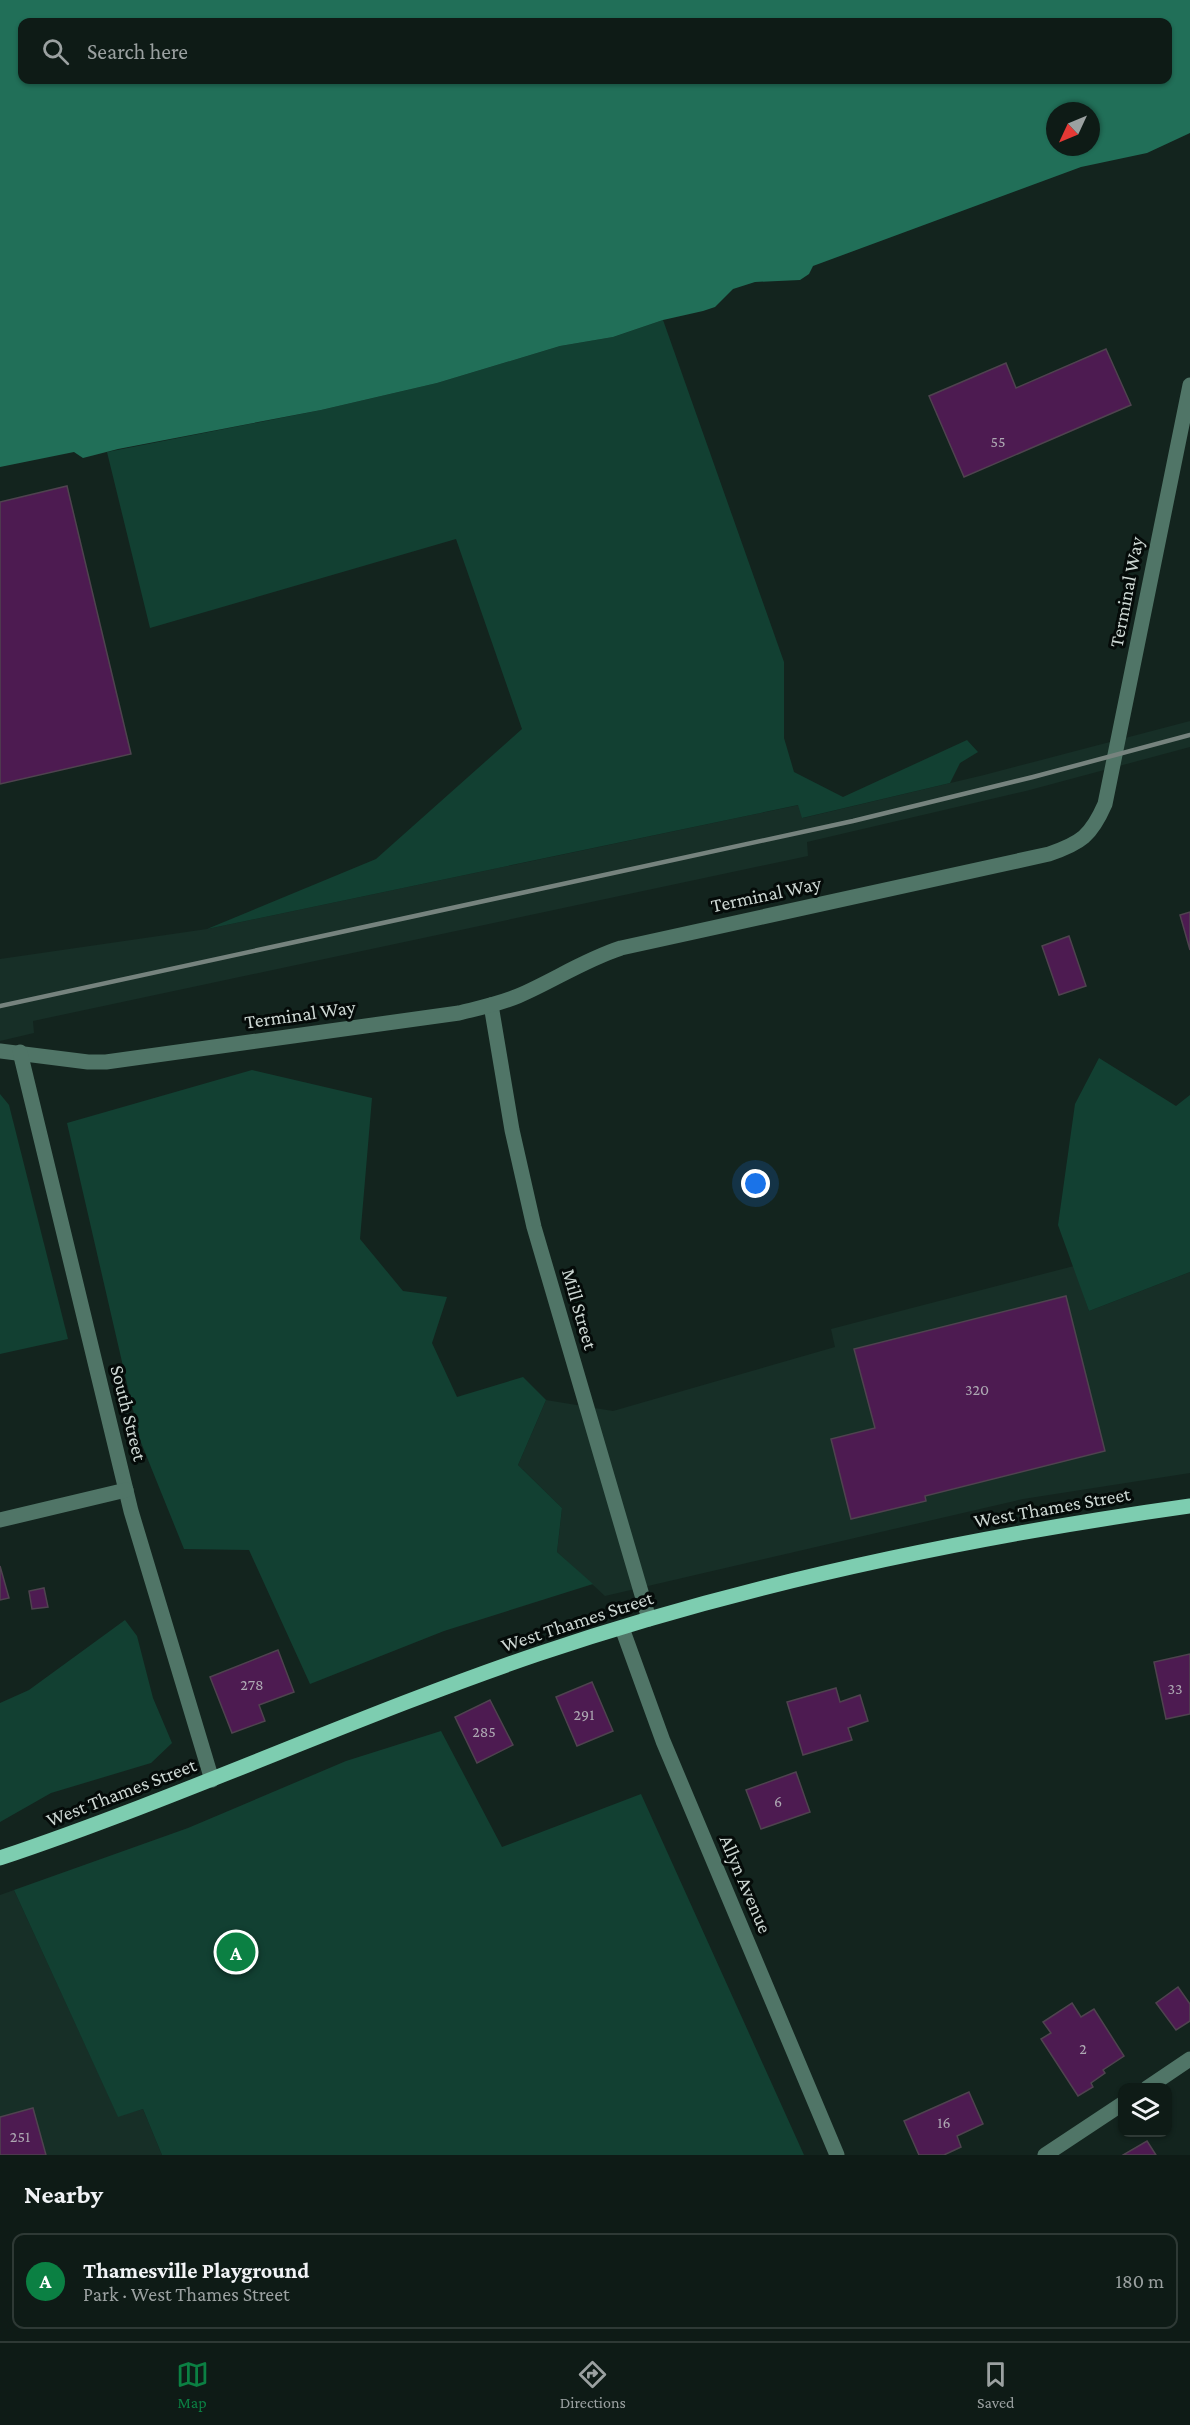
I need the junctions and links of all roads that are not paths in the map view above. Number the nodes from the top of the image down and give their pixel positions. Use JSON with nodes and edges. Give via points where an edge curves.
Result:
{"nodes":[{"id":1,"x":1190,"y":385,"type":"edge"},
{"id":2,"x":491,"y":1005,"type":"junction"},
{"id":3,"x":0,"y":1051,"type":"edge"},
{"id":4,"x":20,"y":1052,"type":"junction"},
{"id":5,"x":126,"y":1490,"type":"junction"},
{"id":6,"x":1190,"y":1506,"type":"edge"},
{"id":7,"x":0,"y":1520,"type":"edge"},
{"id":8,"x":649,"y":1619,"type":"junction"},
{"id":9,"x":622,"y":1628,"type":"junction"},
{"id":10,"x":212,"y":1780,"type":"junction"},
{"id":11,"x":0,"y":1858,"type":"edge"},
{"id":12,"x":1190,"y":2059,"type":"edge"},
{"id":13,"x":1154,"y":2083,"type":"edge"},
{"id":14,"x":1118,"y":2107,"type":"edge"},
{"id":15,"x":837,"y":2155,"type":"edge"},
{"id":16,"x":1045,"y":2155,"type":"edge"}],
"edges":[{"from":1,"to":2,"type":"street","name":"Terminal Way","via":[[1105,804],[1083,840],[1049,854],[621,948]]},
{"from":2,"to":4,"type":"street","name":"Terminal Way","via":[[459,1013],[106,1062]]},
{"from":2,"to":8,"type":"street","name":"Mill Street","via":[[514,1140],[534,1227]]},
{"from":3,"to":4,"type":"street","name":"Terminal Way"},
{"from":4,"to":5,"type":"street","name":"South Street"},
{"from":5,"to":7,"type":"street"},
{"from":5,"to":10,"type":"street","name":"South Street"},
{"from":6,"to":8,"type":"main road","name":"West Thames Street","via":[[923,1551],[824,1572]]},
{"from":8,"to":9,"type":"main road","name":"West Thames Street"},
{"from":9,"to":10,"type":"main road","name":"West Thames Street","via":[[448,1686]]},
{"from":9,"to":15,"type":"street","name":"Allyn Avenue","via":[[663,1742]]},
{"from":10,"to":11,"type":"main road","name":"West Thames Street"},
{"from":12,"to":13,"type":"street"},
{"from":14,"to":16,"type":"street"}]}
